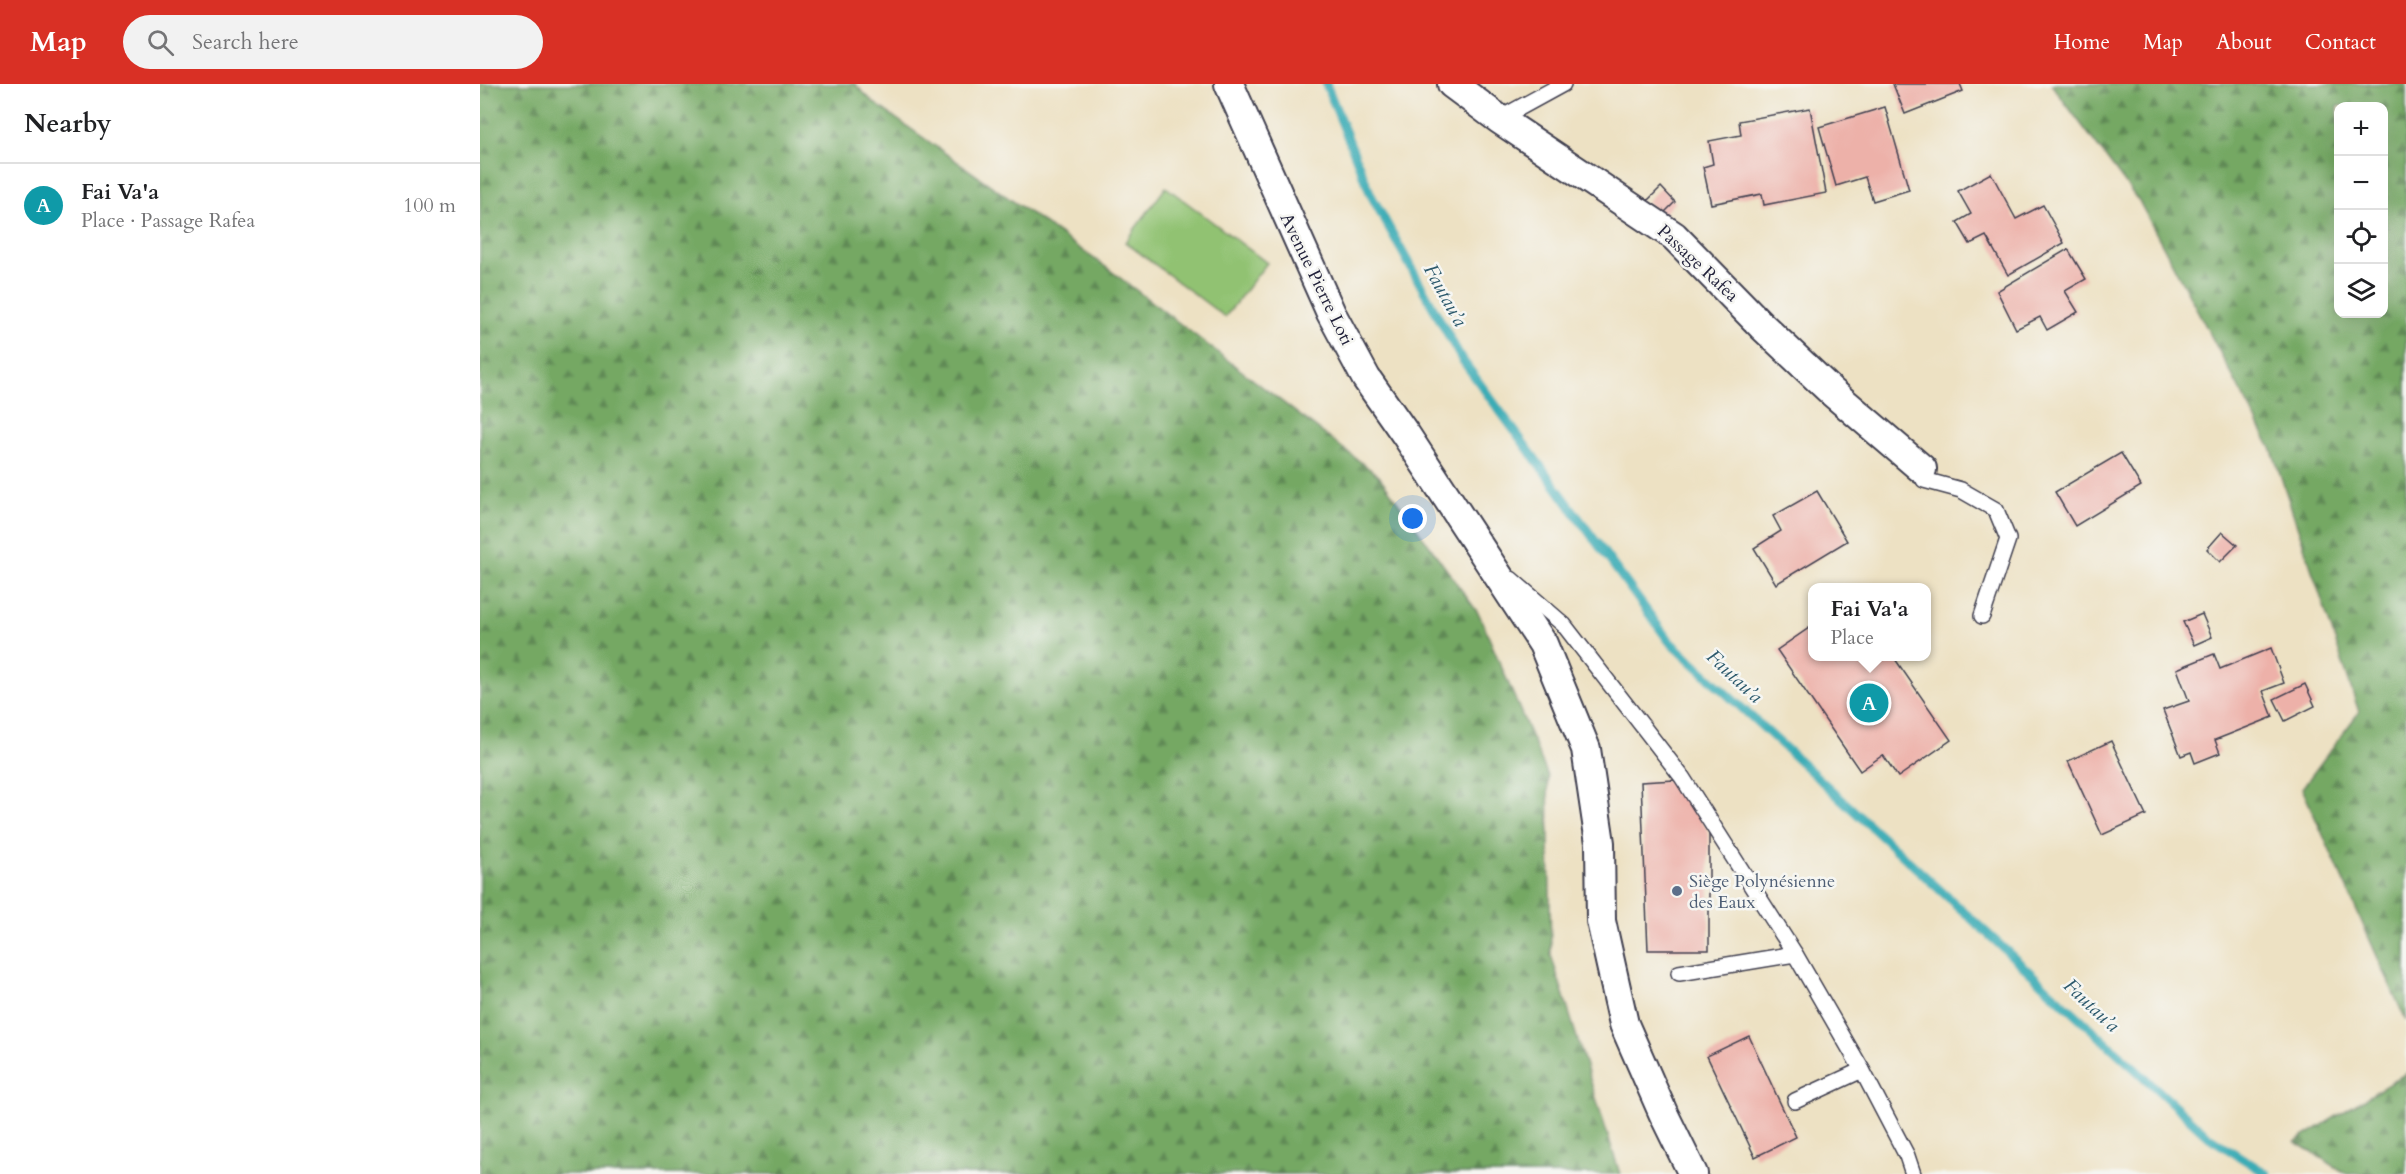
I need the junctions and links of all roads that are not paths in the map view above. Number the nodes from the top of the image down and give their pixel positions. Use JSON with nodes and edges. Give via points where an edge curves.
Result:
{"nodes":[{"id":1,"x":1229,"y":84,"type":"edge"},
{"id":2,"x":1452,"y":84,"type":"edge"},
{"id":3,"x":1563,"y":84,"type":"edge"},
{"id":4,"x":1499,"y":119,"type":"junction"},
{"id":5,"x":1922,"y":469,"type":"joint"},
{"id":6,"x":1489,"y":560,"type":"junction"},
{"id":7,"x":1982,"y":616,"type":"dead end"},
{"id":8,"x":1795,"y":954,"type":"junction"},
{"id":9,"x":1678,"y":974,"type":"dead end"},
{"id":10,"x":1862,"y":1070,"type":"junction"},
{"id":11,"x":1795,"y":1101,"type":"dead end"},
{"id":12,"x":1693,"y":1174,"type":"edge"},
{"id":13,"x":1913,"y":1174,"type":"edge"}],
"edges":[{"from":1,"to":6,"type":"street","name":"Avenue Pierre Loti","via":[[1331,313],[1366,378]]},
{"from":2,"to":4,"type":"street","name":"Passage Rafea"},
{"from":3,"to":4,"type":"lane"},
{"from":4,"to":5,"type":"street","name":"Passage Rafea","via":[[1674,236],[1832,392]]},
{"from":5,"to":7,"type":"lane","via":[[1924,480],[1962,490],[1996,510],[2008,539]]},
{"from":6,"to":8,"type":"lane","via":[[1564,624],[1682,777]]},
{"from":6,"to":12,"type":"street","name":"Avenue Pierre Loti","via":[[1544,644],[1586,748],[1600,843],[1601,921],[1624,1024]]},
{"from":8,"to":9,"type":"lane"},
{"from":8,"to":10,"type":"lane"},
{"from":10,"to":11,"type":"lane"},
{"from":10,"to":13,"type":"lane"}]}
